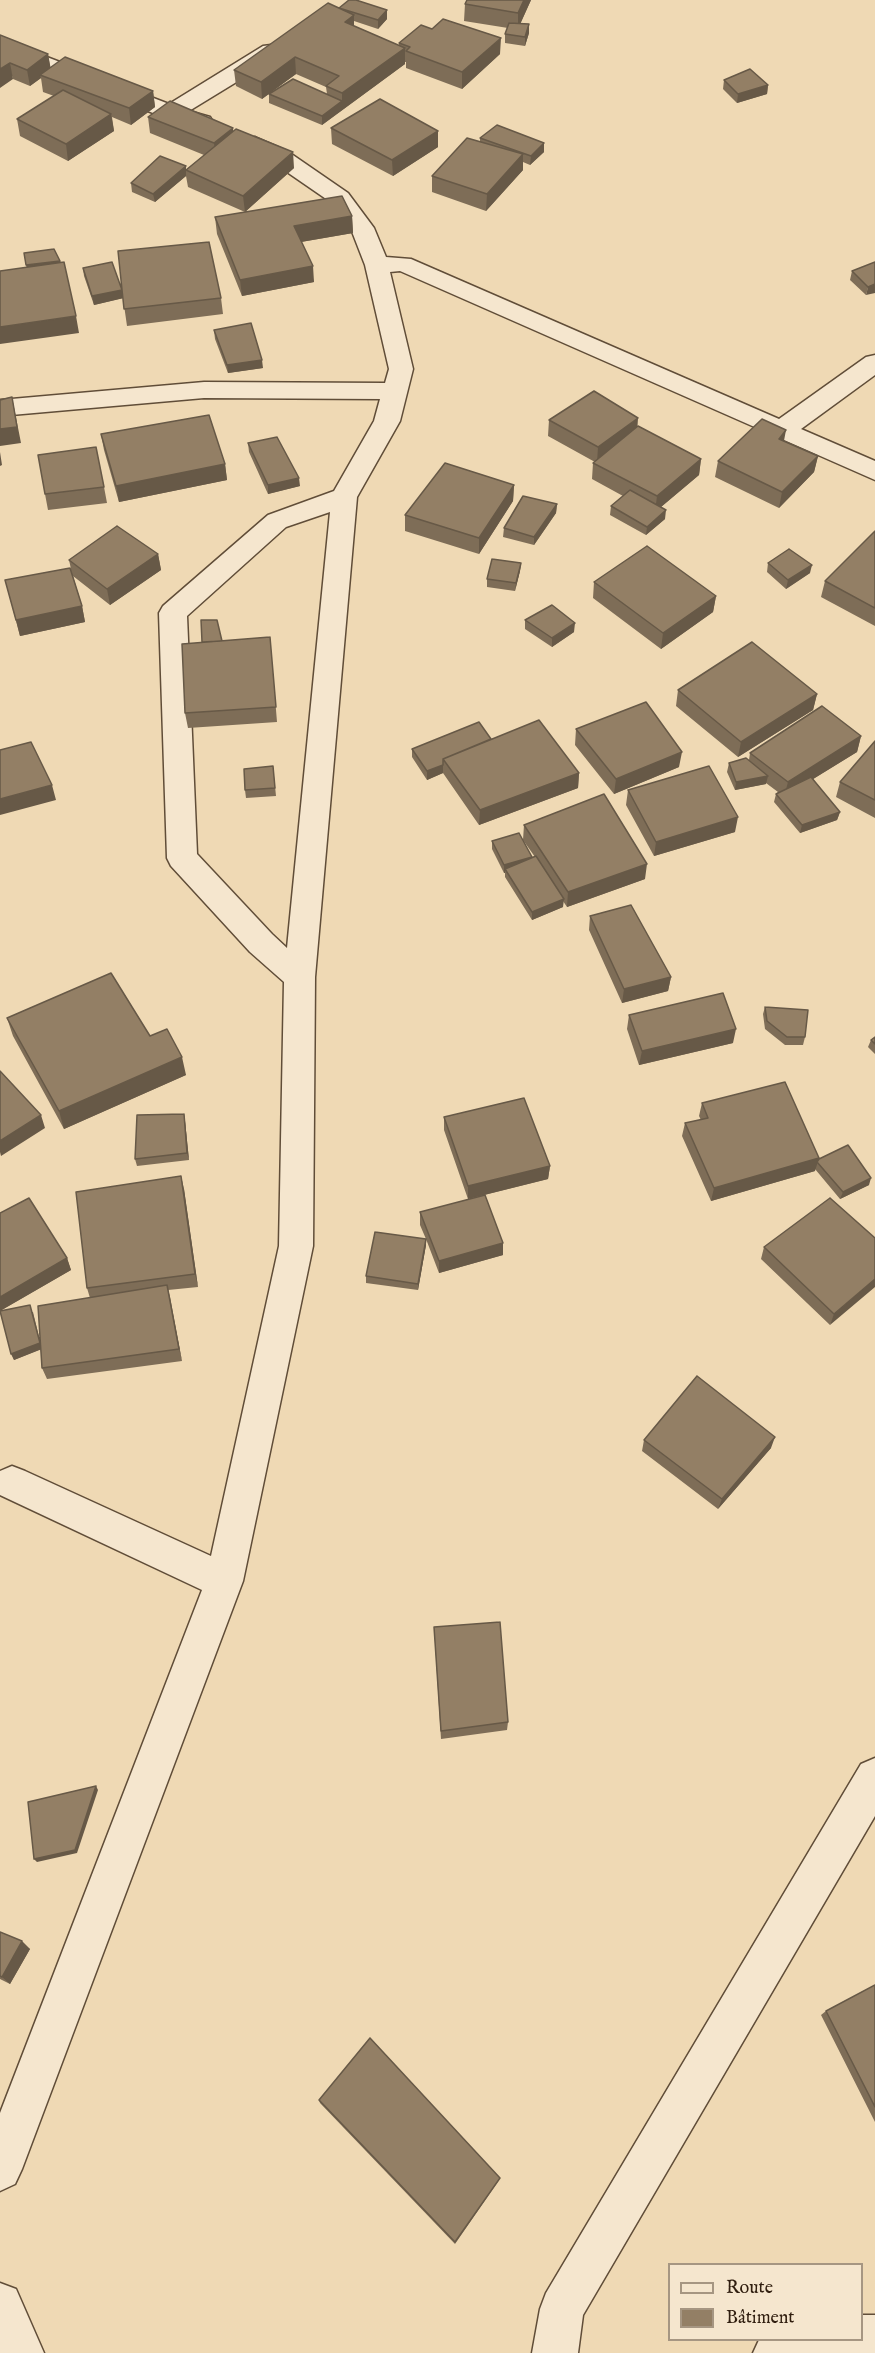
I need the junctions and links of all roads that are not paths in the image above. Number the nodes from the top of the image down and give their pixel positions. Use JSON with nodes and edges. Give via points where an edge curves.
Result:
{"nodes":[{"id":1,"x":293,"y":38,"type":"edge"},
{"id":2,"x":0,"y":45,"type":"edge"},
{"id":3,"x":171,"y":112,"type":"junction"},
{"id":4,"x":377,"y":265,"type":"junction"},
{"id":5,"x":875,"y":363,"type":"edge"},
{"id":6,"x":395,"y":391,"type":"junction"},
{"id":7,"x":0,"y":408,"type":"edge"},
{"id":8,"x":783,"y":429,"type":"junction"},
{"id":9,"x":875,"y":471,"type":"edge"},
{"id":10,"x":344,"y":497,"type":"junction"},
{"id":11,"x":300,"y":977,"type":"junction"},
{"id":12,"x":12,"y":1483,"type":"dead end"},
{"id":13,"x":224,"y":1581,"type":"junction"},
{"id":14,"x":875,"y":1778,"type":"edge"},
{"id":15,"x":0,"y":2169,"type":"edge"},
{"id":16,"x":0,"y":2305,"type":"edge"},
{"id":17,"x":837,"y":2341,"type":"edge"},
{"id":18,"x":21,"y":2353,"type":"edge"},
{"id":19,"x":555,"y":2353,"type":"edge"},
{"id":20,"x":776,"y":2353,"type":"edge"}],
"edges":[{"from":1,"to":3,"type":"street"},
{"from":2,"to":3,"type":"street"},
{"from":3,"to":4,"type":"street","via":[[218,126],[279,156],[340,198],[362,228]]},
{"from":4,"to":6,"type":"street","via":[[401,369]]},
{"from":4,"to":8,"type":"street","via":[[403,264]]},
{"from":5,"to":8,"type":"street"},
{"from":6,"to":7,"type":"street","via":[[204,390]]},
{"from":6,"to":10,"type":"street","via":[[387,421]]},
{"from":8,"to":9,"type":"street"},
{"from":10,"to":11,"type":"street"},
{"from":10,"to":11,"type":"street","via":[[277,521],[173,613],[182,858],[261,943]]},
{"from":11,"to":13,"type":"street","via":[[296,1246]]},
{"from":12,"to":13,"type":"street"},
{"from":13,"to":15,"type":"street"},
{"from":14,"to":19,"type":"street","via":[[562,2309]]},
{"from":16,"to":18,"type":"street"},
{"from":17,"to":20,"type":"street"}]}
